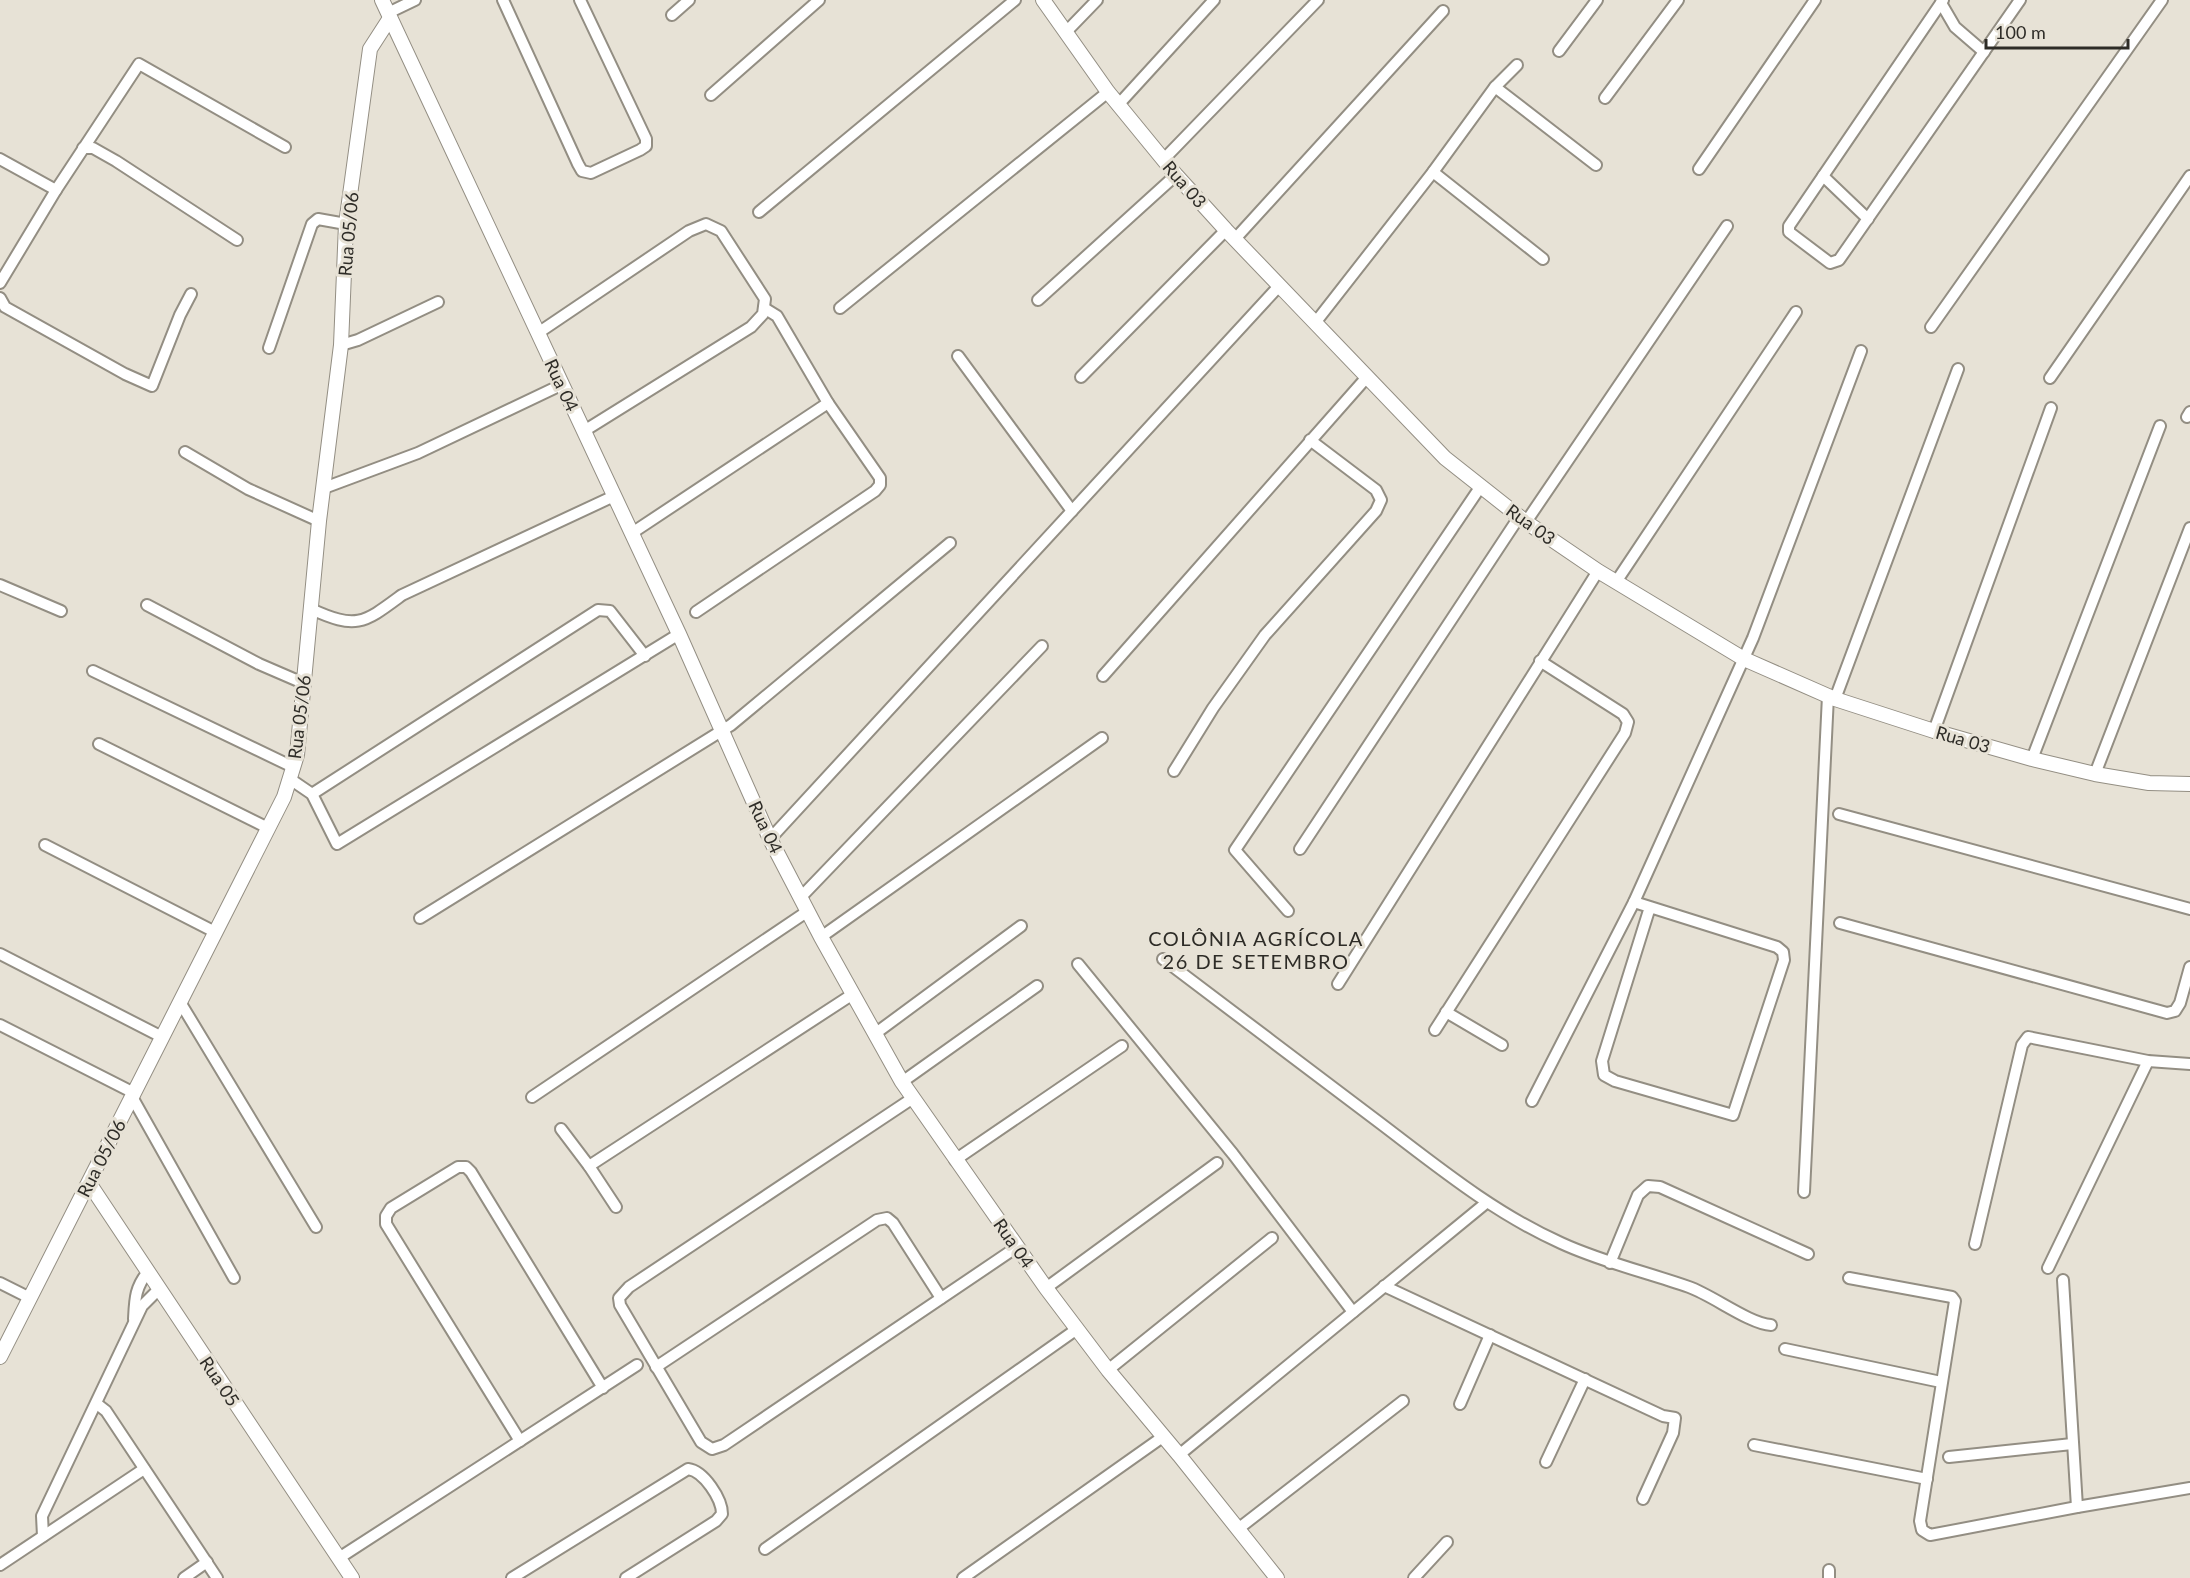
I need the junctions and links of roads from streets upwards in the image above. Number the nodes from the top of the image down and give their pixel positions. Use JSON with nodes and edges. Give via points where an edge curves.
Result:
{"nodes":[{"id":1,"x":415,"y":0,"type":"edge"},
{"id":2,"x":503,"y":0,"type":"edge"},
{"id":3,"x":580,"y":0,"type":"edge"},
{"id":4,"x":689,"y":0,"type":"edge"},
{"id":5,"x":819,"y":0,"type":"edge"},
{"id":6,"x":1015,"y":0,"type":"edge"},
{"id":7,"x":1043,"y":0,"type":"edge"},
{"id":8,"x":1097,"y":0,"type":"edge"},
{"id":9,"x":1214,"y":0,"type":"edge"},
{"id":10,"x":1318,"y":0,"type":"edge"},
{"id":11,"x":1597,"y":0,"type":"edge"},
{"id":12,"x":1678,"y":0,"type":"edge"},
{"id":13,"x":1815,"y":0,"type":"edge"},
{"id":14,"x":2020,"y":0,"type":"edge"},
{"id":15,"x":2162,"y":0,"type":"edge"},
{"id":16,"x":1942,"y":2,"type":"edge"},
{"id":17,"x":386,"y":10,"type":"edge"},
{"id":18,"x":1443,"y":11,"type":"dead end"},
{"id":19,"x":672,"y":15,"type":"dead end"},
{"id":20,"x":1066,"y":32,"type":"junction"},
{"id":21,"x":1558,"y":51,"type":"dead end"},
{"id":22,"x":1984,"y":52,"type":"junction"},
{"id":23,"x":1517,"y":65,"type":"dead end"},
{"id":24,"x":1495,"y":87,"type":"junction"},
{"id":25,"x":1108,"y":93,"type":"junction"},
{"id":26,"x":711,"y":94,"type":"dead end"},
{"id":27,"x":1605,"y":98,"type":"dead end"},
{"id":28,"x":1118,"y":105,"type":"junction"},
{"id":29,"x":285,"y":147,"type":"dead end"},
{"id":30,"x":83,"y":148,"type":"junction"},
{"id":31,"x":0,"y":159,"type":"edge"},
{"id":32,"x":1163,"y":160,"type":"junction"},
{"id":33,"x":1596,"y":165,"type":"dead end"},
{"id":34,"x":1699,"y":169,"type":"dead end"},
{"id":35,"x":1433,"y":172,"type":"junction"},
{"id":36,"x":1176,"y":176,"type":"junction"},
{"id":37,"x":1823,"y":176,"type":"junction"},
{"id":38,"x":2190,"y":176,"type":"edge"},
{"id":39,"x":56,"y":190,"type":"junction"},
{"id":40,"x":759,"y":212,"type":"dead end"},
{"id":41,"x":1868,"y":219,"type":"junction"},
{"id":42,"x":346,"y":224,"type":"junction"},
{"id":43,"x":1727,"y":226,"type":"dead end"},
{"id":44,"x":1230,"y":235,"type":"junction"},
{"id":45,"x":237,"y":240,"type":"dead end"},
{"id":46,"x":1543,"y":259,"type":"dead end"},
{"id":47,"x":0,"y":283,"type":"edge"},
{"id":48,"x":1279,"y":286,"type":"junction"},
{"id":49,"x":191,"y":294,"type":"dead end"},
{"id":50,"x":0,"y":298,"type":"edge"},
{"id":51,"x":1038,"y":300,"type":"dead end"},
{"id":52,"x":438,"y":302,"type":"dead end"},
{"id":53,"x":764,"y":308,"type":"junction"},
{"id":54,"x":840,"y":308,"type":"dead end"},
{"id":55,"x":1796,"y":312,"type":"dead end"},
{"id":56,"x":1315,"y":323,"type":"junction"},
{"id":57,"x":1931,"y":327,"type":"dead end"},
{"id":58,"x":538,"y":333,"type":"junction"},
{"id":59,"x":340,"y":345,"type":"junction"},
{"id":60,"x":269,"y":348,"type":"dead end"},
{"id":61,"x":1861,"y":351,"type":"dead end"},
{"id":62,"x":958,"y":356,"type":"dead end"},
{"id":63,"x":1958,"y":369,"type":"dead end"},
{"id":64,"x":1081,"y":377,"type":"dead end"},
{"id":65,"x":1367,"y":377,"type":"junction"},
{"id":66,"x":2050,"y":378,"type":"dead end"},
{"id":67,"x":561,"y":385,"type":"junction"},
{"id":68,"x":828,"y":403,"type":"junction"},
{"id":69,"x":2051,"y":408,"type":"dead end"},
{"id":70,"x":2160,"y":426,"type":"dead end"},
{"id":71,"x":584,"y":431,"type":"junction"},
{"id":72,"x":1310,"y":440,"type":"junction"},
{"id":73,"x":185,"y":453,"type":"dead end"},
{"id":74,"x":1481,"y":486,"type":"junction"},
{"id":75,"x":324,"y":488,"type":"junction"},
{"id":76,"x":614,"y":496,"type":"junction"},
{"id":77,"x":1072,"y":511,"type":"junction"},
{"id":78,"x":1523,"y":519,"type":"junction"},
{"id":79,"x":319,"y":521,"type":"junction"},
{"id":80,"x":2190,"y":528,"type":"edge"},
{"id":81,"x":632,"y":533,"type":"junction"},
{"id":82,"x":950,"y":543,"type":"dead end"},
{"id":83,"x":1598,"y":571,"type":"junction"},
{"id":84,"x":1616,"y":582,"type":"junction"},
{"id":85,"x":0,"y":585,"type":"edge"},
{"id":86,"x":147,"y":605,"type":"dead end"},
{"id":87,"x":311,"y":609,"type":"junction"},
{"id":88,"x":61,"y":611,"type":"dead end"},
{"id":89,"x":696,"y":612,"type":"dead end"},
{"id":90,"x":679,"y":634,"type":"junction"},
{"id":91,"x":1042,"y":646,"type":"dead end"},
{"id":92,"x":645,"y":656,"type":"junction"},
{"id":93,"x":1744,"y":659,"type":"junction"},
{"id":94,"x":1540,"y":661,"type":"junction"},
{"id":95,"x":93,"y":671,"type":"dead end"},
{"id":96,"x":1103,"y":676,"type":"dead end"},
{"id":97,"x":303,"y":682,"type":"junction"},
{"id":98,"x":1832,"y":697,"type":"junction"},
{"id":99,"x":722,"y":730,"type":"junction"},
{"id":100,"x":1934,"y":731,"type":"junction"},
{"id":101,"x":1101,"y":738,"type":"dead end"},
{"id":102,"x":99,"y":744,"type":"dead end"},
{"id":103,"x":2032,"y":759,"type":"junction"},
{"id":104,"x":1174,"y":771,"type":"dead end"},
{"id":105,"x":291,"y":773,"type":"junction"},
{"id":106,"x":2095,"y":774,"type":"junction"},
{"id":107,"x":2190,"y":784,"type":"edge"},
{"id":108,"x":312,"y":794,"type":"junction"},
{"id":109,"x":1839,"y":814,"type":"dead end"},
{"id":110,"x":268,"y":828,"type":"junction"},
{"id":111,"x":770,"y":839,"type":"junction"},
{"id":112,"x":45,"y":845,"type":"dead end"},
{"id":113,"x":1300,"y":849,"type":"dead end"},
{"id":114,"x":801,"y":897,"type":"junction"},
{"id":115,"x":1634,"y":902,"type":"junction"},
{"id":116,"x":1650,"y":907,"type":"junction"},
{"id":117,"x":2190,"y":909,"type":"edge"},
{"id":118,"x":808,"y":911,"type":"junction"},
{"id":119,"x":1288,"y":911,"type":"dead end"},
{"id":120,"x":420,"y":918,"type":"dead end"},
{"id":121,"x":1840,"y":923,"type":"dead end"},
{"id":122,"x":1021,"y":926,"type":"dead end"},
{"id":123,"x":215,"y":932,"type":"junction"},
{"id":124,"x":821,"y":937,"type":"junction"},
{"id":125,"x":0,"y":954,"type":"edge"},
{"id":126,"x":1163,"y":959,"type":"dead end"},
{"id":127,"x":1078,"y":964,"type":"dead end"},
{"id":128,"x":2190,"y":967,"type":"edge"},
{"id":129,"x":1338,"y":984,"type":"dead end"},
{"id":130,"x":1037,"y":986,"type":"dead end"},
{"id":131,"x":853,"y":994,"type":"junction"},
{"id":132,"x":180,"y":1002,"type":"junction"},
{"id":133,"x":1446,"y":1012,"type":"junction"},
{"id":134,"x":0,"y":1025,"type":"edge"},
{"id":135,"x":1435,"y":1030,"type":"dead end"},
{"id":136,"x":876,"y":1033,"type":"junction"},
{"id":137,"x":162,"y":1037,"type":"junction"},
{"id":138,"x":1502,"y":1045,"type":"dead end"},
{"id":139,"x":1122,"y":1046,"type":"dead end"},
{"id":140,"x":2148,"y":1061,"type":"junction"},
{"id":141,"x":2190,"y":1064,"type":"edge"},
{"id":142,"x":902,"y":1082,"type":"junction"},
{"id":143,"x":133,"y":1095,"type":"junction"},
{"id":144,"x":532,"y":1097,"type":"dead end"},
{"id":145,"x":913,"y":1098,"type":"junction"},
{"id":146,"x":1532,"y":1101,"type":"dead end"},
{"id":147,"x":561,"y":1129,"type":"dead end"},
{"id":148,"x":955,"y":1160,"type":"junction"},
{"id":149,"x":1216,"y":1163,"type":"dead end"},
{"id":150,"x":590,"y":1166,"type":"junction"},
{"id":151,"x":89,"y":1183,"type":"junction"},
{"id":152,"x":1804,"y":1192,"type":"dead end"},
{"id":153,"x":1486,"y":1203,"type":"junction"},
{"id":154,"x":616,"y":1207,"type":"dead end"},
{"id":155,"x":316,"y":1227,"type":"dead end"},
{"id":156,"x":1272,"y":1238,"type":"dead end"},
{"id":157,"x":1975,"y":1244,"type":"dead end"},
{"id":158,"x":1017,"y":1247,"type":"junction"},
{"id":159,"x":1808,"y":1254,"type":"dead end"},
{"id":160,"x":1610,"y":1263,"type":"junction"},
{"id":161,"x":2048,"y":1268,"type":"dead end"},
{"id":162,"x":148,"y":1272,"type":"junction"},
{"id":163,"x":234,"y":1278,"type":"dead end"},
{"id":164,"x":1849,"y":1278,"type":"dead end"},
{"id":165,"x":2063,"y":1280,"type":"dead end"},
{"id":166,"x":0,"y":1283,"type":"edge"},
{"id":167,"x":1384,"y":1286,"type":"junction"},
{"id":168,"x":1046,"y":1288,"type":"junction"},
{"id":169,"x":159,"y":1289,"type":"junction"},
{"id":170,"x":30,"y":1298,"type":"junction"},
{"id":171,"x":941,"y":1298,"type":"junction"},
{"id":172,"x":1353,"y":1312,"type":"junction"},
{"id":173,"x":134,"y":1324,"type":"junction"},
{"id":174,"x":1771,"y":1324,"type":"dead end"},
{"id":175,"x":1077,"y":1329,"type":"junction"},
{"id":176,"x":1490,"y":1335,"type":"junction"},
{"id":177,"x":1785,"y":1349,"type":"dead end"},
{"id":178,"x":0,"y":1357,"type":"edge"},
{"id":179,"x":637,"y":1365,"type":"dead end"},
{"id":180,"x":656,"y":1367,"type":"junction"},
{"id":181,"x":1108,"y":1370,"type":"junction"},
{"id":182,"x":1585,"y":1379,"type":"junction"},
{"id":183,"x":1941,"y":1382,"type":"junction"},
{"id":184,"x":603,"y":1388,"type":"junction"},
{"id":185,"x":1403,"y":1401,"type":"dead end"},
{"id":186,"x":97,"y":1404,"type":"junction"},
{"id":187,"x":1460,"y":1404,"type":"dead end"},
{"id":188,"x":1164,"y":1436,"type":"junction"},
{"id":189,"x":520,"y":1441,"type":"junction"},
{"id":190,"x":2072,"y":1444,"type":"junction"},
{"id":191,"x":1754,"y":1445,"type":"dead end"},
{"id":192,"x":1179,"y":1455,"type":"junction"},
{"id":193,"x":1949,"y":1457,"type":"dead end"},
{"id":194,"x":1546,"y":1462,"type":"dead end"},
{"id":195,"x":144,"y":1469,"type":"junction"},
{"id":196,"x":1927,"y":1479,"type":"junction"},
{"id":197,"x":2190,"y":1488,"type":"edge"},
{"id":198,"x":1644,"y":1499,"type":"dead end"},
{"id":199,"x":2077,"y":1507,"type":"junction"},
{"id":200,"x":1238,"y":1529,"type":"junction"},
{"id":201,"x":43,"y":1536,"type":"junction"},
{"id":202,"x":1447,"y":1542,"type":"dead end"},
{"id":203,"x":765,"y":1549,"type":"dead end"},
{"id":204,"x":339,"y":1558,"type":"junction"},
{"id":205,"x":207,"y":1562,"type":"junction"},
{"id":206,"x":0,"y":1565,"type":"edge"},
{"id":207,"x":184,"y":1578,"type":"edge"},
{"id":208,"x":218,"y":1578,"type":"edge"},
{"id":209,"x":352,"y":1578,"type":"edge"},
{"id":210,"x":512,"y":1578,"type":"edge"},
{"id":211,"x":626,"y":1578,"type":"edge"},
{"id":212,"x":963,"y":1578,"type":"edge"},
{"id":213,"x":1277,"y":1578,"type":"edge"},
{"id":214,"x":1414,"y":1578,"type":"edge"}],
"edges":[{"from":1,"to":17,"type":"street"},
{"from":2,"to":3,"type":"street","via":[[578,164],[582,171],[591,173],[640,150],[646,146],[646,139]]},
{"from":4,"to":19,"type":"street"},
{"from":5,"to":26,"type":"street"},
{"from":6,"to":40,"type":"street"},
{"from":7,"to":20,"type":"street","name":"Rua 03"},
{"from":8,"to":20,"type":"street"},
{"from":9,"to":28,"type":"street"},
{"from":10,"to":32,"type":"street"},
{"from":11,"to":21,"type":"street"},
{"from":12,"to":27,"type":"street"},
{"from":13,"to":34,"type":"street"},
{"from":14,"to":22,"type":"street"},
{"from":15,"to":57,"type":"street"},
{"from":16,"to":22,"type":"street","via":[[1955,27]]},
{"from":16,"to":37,"type":"street"},
{"from":17,"to":42,"type":"street","name":"Rua 05/06","via":[[370,49]]},
{"from":17,"to":58,"type":"street","name":"Rua 04"},
{"from":18,"to":44,"type":"street"},
{"from":20,"to":25,"type":"street","name":"Rua 03"},
{"from":22,"to":41,"type":"street"},
{"from":23,"to":24,"type":"street"},
{"from":24,"to":33,"type":"street"},
{"from":24,"to":35,"type":"street"},
{"from":25,"to":28,"type":"street","name":"Rua 03"},
{"from":25,"to":54,"type":"street"},
{"from":28,"to":32,"type":"street","name":"Rua 03"},
{"from":29,"to":30,"type":"street","via":[[139,64]]},
{"from":30,"to":39,"type":"street"},
{"from":30,"to":45,"type":"street","via":[[93,148],[116,161]]},
{"from":31,"to":39,"type":"street"},
{"from":32,"to":36,"type":"street","name":"Rua 03"},
{"from":35,"to":46,"type":"street"},
{"from":35,"to":56,"type":"street"},
{"from":36,"to":44,"type":"street","name":"Rua 03"},
{"from":36,"to":51,"type":"street"},
{"from":37,"to":41,"type":"street"},
{"from":37,"to":41,"type":"street","via":[[1789,226],[1789,232],[1830,263],[1839,260]]},
{"from":38,"to":66,"type":"street"},
{"from":39,"to":47,"type":"street"},
{"from":42,"to":59,"type":"street","name":"Rua 05/06"},
{"from":42,"to":60,"type":"street","via":[[318,219],[312,224]]},
{"from":43,"to":78,"type":"street"},
{"from":44,"to":48,"type":"street","name":"Rua 03"},
{"from":44,"to":64,"type":"street"},
{"from":48,"to":56,"type":"street","name":"Rua 03"},
{"from":48,"to":77,"type":"street"},
{"from":49,"to":50,"type":"street","via":[[152,386],[5,307]]},
{"from":52,"to":59,"type":"street"},
{"from":53,"to":58,"type":"street","via":[[765,299],[721,231],[706,224],[689,231]]},
{"from":53,"to":68,"type":"street","via":[[777,316]]},
{"from":53,"to":71,"type":"street","via":[[751,327]]},
{"from":55,"to":84,"type":"street"},
{"from":56,"to":65,"type":"street","name":"Rua 03"},
{"from":58,"to":67,"type":"street","name":"Rua 04"},
{"from":59,"to":75,"type":"street","name":"Rua 05/06"},
{"from":61,"to":93,"type":"street"},
{"from":62,"to":77,"type":"street"},
{"from":63,"to":98,"type":"street"},
{"from":65,"to":72,"type":"street"},
{"from":65,"to":74,"type":"street","name":"Rua 03","via":[[1445,458]]},
{"from":67,"to":71,"type":"street","name":"Rua 04"},
{"from":67,"to":75,"type":"street","via":[[418,453]]},
{"from":68,"to":81,"type":"street"},
{"from":68,"to":89,"type":"street","via":[[880,478],[880,485]]},
{"from":69,"to":100,"type":"street"},
{"from":70,"to":103,"type":"street"},
{"from":71,"to":76,"type":"street","name":"Rua 04"},
{"from":72,"to":96,"type":"street"},
{"from":72,"to":104,"type":"street","via":[[1376,490],[1381,500],[1376,511],[1265,635]]},
{"from":73,"to":79,"type":"street","via":[[248,489]]},
{"from":74,"to":78,"type":"street","name":"Rua 03"},
{"from":74,"to":119,"type":"street","via":[[1235,850]]},
{"from":75,"to":79,"type":"street","name":"Rua 05/06"},
{"from":76,"to":81,"type":"street","name":"Rua 04"},
{"from":76,"to":87,"type":"street","via":[[402,595],[371,618],[352,622]]},
{"from":77,"to":111,"type":"street"},
{"from":78,"to":83,"type":"street","name":"Rua 03"},
{"from":78,"to":113,"type":"street"},
{"from":79,"to":87,"type":"street","name":"Rua 05/06"},
{"from":80,"to":106,"type":"street"},
{"from":81,"to":90,"type":"street","name":"Rua 04"},
{"from":82,"to":99,"type":"street"},
{"from":83,"to":84,"type":"street","name":"Rua 03"},
{"from":83,"to":94,"type":"street"},
{"from":84,"to":93,"type":"street","name":"Rua 03"},
{"from":85,"to":88,"type":"street"},
{"from":86,"to":97,"type":"street","via":[[259,664]]},
{"from":87,"to":97,"type":"street","name":"Rua 05/06"},
{"from":90,"to":92,"type":"street"},
{"from":90,"to":99,"type":"street","name":"Rua 04"},
{"from":91,"to":114,"type":"street"},
{"from":92,"to":108,"type":"street","via":[[610,611],[598,610]]},
{"from":92,"to":108,"type":"street","via":[[337,844]]},
{"from":93,"to":98,"type":"street","name":"Rua 03"},
{"from":93,"to":115,"type":"street"},
{"from":94,"to":129,"type":"street"},
{"from":94,"to":133,"type":"street","via":[[1623,714],[1628,722],[1625,733]]},
{"from":95,"to":105,"type":"street"},
{"from":97,"to":105,"type":"street","name":"Rua 05/06","via":[[297,755]]},
{"from":98,"to":100,"type":"street","name":"Rua 03"},
{"from":98,"to":152,"type":"street"},
{"from":99,"to":111,"type":"street","name":"Rua 04"},
{"from":99,"to":120,"type":"street"},
{"from":100,"to":103,"type":"street","name":"Rua 03"},
{"from":101,"to":124,"type":"street"},
{"from":102,"to":110,"type":"street"},
{"from":103,"to":106,"type":"street","name":"Rua 03"},
{"from":105,"to":108,"type":"street"},
{"from":105,"to":110,"type":"street","name":"Rua 05/06"},
{"from":106,"to":107,"type":"street","name":"Rua 03","via":[[2150,783]]},
{"from":109,"to":117,"type":"street"},
{"from":110,"to":123,"type":"street","name":"Rua 05/06"},
{"from":111,"to":114,"type":"street","name":"Rua 04"},
{"from":112,"to":123,"type":"street"},
{"from":114,"to":118,"type":"street","name":"Rua 04"},
{"from":115,"to":116,"type":"street"},
{"from":115,"to":146,"type":"street"},
{"from":116,"to":116,"type":"street","via":[[1777,946],[1783,952],[1784,960],[1733,1115],[1604,1075],[1602,1061]]},
{"from":118,"to":124,"type":"street","name":"Rua 04"},
{"from":118,"to":144,"type":"street"},
{"from":121,"to":128,"type":"street","via":[[2167,1013],[2175,1011],[2180,1003]]},
{"from":122,"to":136,"type":"street"},
{"from":123,"to":132,"type":"street","name":"Rua 05/06"},
{"from":124,"to":131,"type":"street","name":"Rua 04"},
{"from":125,"to":137,"type":"street"},
{"from":126,"to":153,"type":"street"},
{"from":127,"to":172,"type":"street","via":[[1233,1154]]},
{"from":130,"to":142,"type":"street"},
{"from":131,"to":136,"type":"street","name":"Rua 04"},
{"from":131,"to":150,"type":"street"},
{"from":132,"to":137,"type":"street","name":"Rua 05/06"},
{"from":132,"to":155,"type":"street"},
{"from":133,"to":135,"type":"street"},
{"from":133,"to":138,"type":"street"},
{"from":134,"to":143,"type":"street"},
{"from":136,"to":142,"type":"street","name":"Rua 04"},
{"from":137,"to":143,"type":"street","name":"Rua 05/06"},
{"from":139,"to":148,"type":"street"},
{"from":140,"to":141,"type":"street"},
{"from":140,"to":157,"type":"street","via":[[2028,1037],[2022,1045]]},
{"from":140,"to":161,"type":"street"},
{"from":142,"to":145,"type":"street","name":"Rua 04"},
{"from":143,"to":151,"type":"street","name":"Rua 05/06"},
{"from":143,"to":163,"type":"street"},
{"from":145,"to":148,"type":"street","name":"Rua 04"},
{"from":145,"to":180,"type":"street","via":[[628,1287],[619,1298],[620,1305]]},
{"from":147,"to":150,"type":"street"},
{"from":148,"to":158,"type":"street","name":"Rua 04"},
{"from":149,"to":168,"type":"street"},
{"from":150,"to":154,"type":"street"},
{"from":151,"to":162,"type":"street","name":"Rua 05"},
{"from":151,"to":170,"type":"street","name":"Rua 05/06"},
{"from":153,"to":160,"type":"street","via":[[1560,1243]]},
{"from":153,"to":167,"type":"street"},
{"from":156,"to":181,"type":"street"},
{"from":158,"to":168,"type":"street","name":"Rua 04"},
{"from":158,"to":171,"type":"street"},
{"from":159,"to":160,"type":"street","via":[[1660,1187],[1648,1186],[1638,1195]]},
{"from":160,"to":174,"type":"street","via":[[1690,1287]]},
{"from":162,"to":169,"type":"street","name":"Rua 05"},
{"from":162,"to":173,"type":"street","via":[[135,1295]]},
{"from":164,"to":183,"type":"street","via":[[1952,1297]]},
{"from":165,"to":190,"type":"street"},
{"from":166,"to":170,"type":"street"},
{"from":167,"to":172,"type":"street"},
{"from":167,"to":176,"type":"street"},
{"from":168,"to":175,"type":"street","name":"Rua 04"},
{"from":169,"to":173,"type":"street","via":[[142,1306]]},
{"from":169,"to":204,"type":"street","name":"Rua 05"},
{"from":170,"to":178,"type":"street","name":"Rua 05/06"},
{"from":171,"to":180,"type":"street","via":[[893,1223],[887,1218],[877,1220]]},
{"from":171,"to":180,"type":"street","via":[[724,1445],[712,1449],[701,1442]]},
{"from":172,"to":192,"type":"street"},
{"from":173,"to":186,"type":"street"},
{"from":175,"to":181,"type":"street","name":"Rua 04"},
{"from":175,"to":203,"type":"street"},
{"from":176,"to":182,"type":"street"},
{"from":176,"to":187,"type":"street"},
{"from":177,"to":183,"type":"street"},
{"from":179,"to":184,"type":"street"},
{"from":181,"to":188,"type":"street","name":"Rua 04"},
{"from":182,"to":194,"type":"street"},
{"from":182,"to":198,"type":"street","via":[[1675,1418],[1673,1433]]},
{"from":183,"to":196,"type":"street"},
{"from":184,"to":189,"type":"street"},
{"from":184,"to":189,"type":"street","via":[[466,1167],[458,1167],[391,1208],[386,1224]]},
{"from":185,"to":200,"type":"street"},
{"from":186,"to":195,"type":"street","via":[[106,1411]]},
{"from":186,"to":201,"type":"street","via":[[42,1516]]},
{"from":188,"to":192,"type":"street","name":"Rua 04"},
{"from":188,"to":212,"type":"street"},
{"from":189,"to":204,"type":"street"},
{"from":190,"to":193,"type":"street"},
{"from":190,"to":199,"type":"street"},
{"from":191,"to":196,"type":"street"},
{"from":192,"to":200,"type":"street","name":"Rua 04"},
{"from":195,"to":201,"type":"street"},
{"from":195,"to":205,"type":"street"},
{"from":196,"to":199,"type":"street","via":[[1920,1521],[1922,1530],[1930,1535]]},
{"from":197,"to":199,"type":"street"},
{"from":200,"to":213,"type":"street","name":"Rua 04"},
{"from":201,"to":206,"type":"street"},
{"from":202,"to":214,"type":"street"},
{"from":204,"to":209,"type":"street","name":"Rua 05"},
{"from":205,"to":207,"type":"street"},
{"from":205,"to":208,"type":"street"},
{"from":210,"to":211,"type":"street","via":[[688,1469],[696,1470],[722,1505],[722,1514]]}]}
